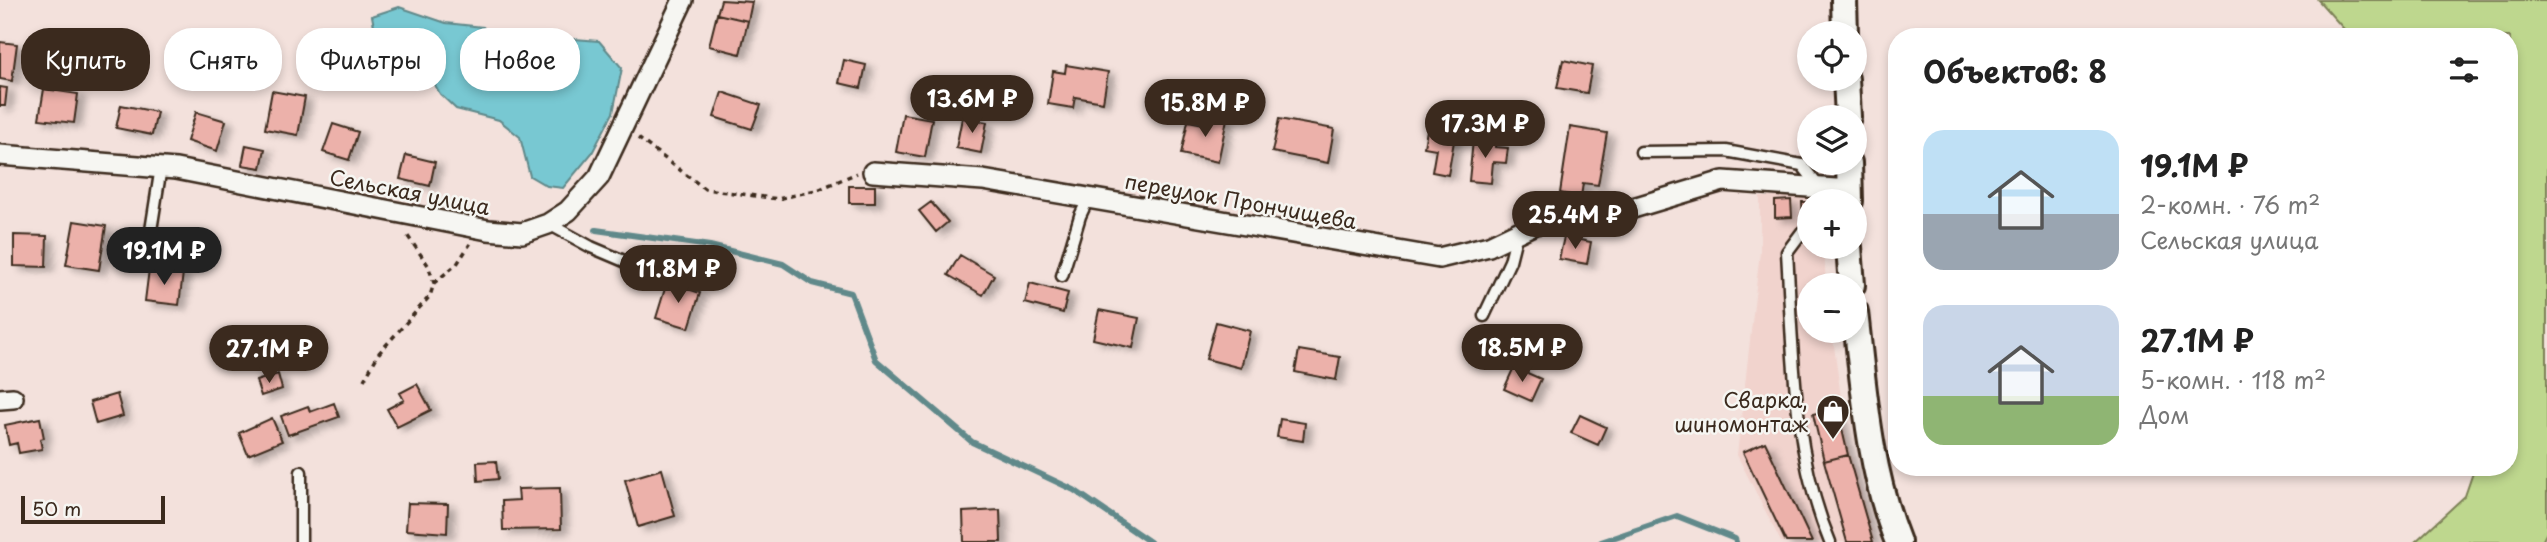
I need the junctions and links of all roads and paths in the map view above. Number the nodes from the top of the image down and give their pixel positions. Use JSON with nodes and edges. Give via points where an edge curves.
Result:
{"nodes":[{"id":1,"x":683,"y":0,"type":"edge"},
{"id":2,"x":1843,"y":0,"type":"edge"},
{"id":3,"x":1844,"y":21,"type":"edge"},
{"id":4,"x":636,"y":137,"type":"dead end"},
{"id":5,"x":1640,"y":152,"type":"dead end"},
{"id":6,"x":0,"y":155,"type":"edge"},
{"id":7,"x":161,"y":167,"type":"junction"},
{"id":8,"x":873,"y":172,"type":"joint"},
{"id":9,"x":1821,"y":188,"type":"junction"},
{"id":10,"x":1825,"y":189,"type":"edge"},
{"id":11,"x":1090,"y":196,"type":"junction"},
{"id":12,"x":548,"y":224,"type":"junction"},
{"id":13,"x":401,"y":225,"type":"dead end"},
{"id":14,"x":1517,"y":232,"type":"junction"},
{"id":15,"x":1797,"y":238,"type":"edge"},
{"id":16,"x":472,"y":240,"type":"dead end"},
{"id":17,"x":149,"y":243,"type":"dead end"},
{"id":18,"x":650,"y":272,"type":"dead end"},
{"id":19,"x":1062,"y":276,"type":"dead end"},
{"id":20,"x":434,"y":283,"type":"junction"},
{"id":21,"x":1484,"y":316,"type":"dead end"},
{"id":22,"x":1859,"y":343,"type":"edge"},
{"id":23,"x":364,"y":380,"type":"dead end"},
{"id":24,"x":300,"y":472,"type":"dead end"},
{"id":25,"x":301,"y":542,"type":"edge"},
{"id":26,"x":1830,"y":542,"type":"edge"},
{"id":27,"x":1898,"y":542,"type":"edge"}],
"edges":[{"from":1,"to":12,"type":"street","name":"Сельская улица","via":[[599,177],[568,211]]},
{"from":2,"to":3,"type":"street"},
{"from":4,"to":8,"type":"path","via":[[705,189],[778,199],[820,189],[856,173]]},
{"from":5,"to":9,"type":"lane","via":[[1726,151],[1802,165]]},
{"from":6,"to":7,"type":"street","name":"Сельская улица"},
{"from":7,"to":12,"type":"street","name":"Сельская улица","via":[[488,230],[522,233]]},
{"from":7,"to":17,"type":"lane"},
{"from":8,"to":11,"type":"street","name":"переулок Прончищева","via":[[983,180]]},
{"from":9,"to":10,"type":"street","name":"переулок Прончищева"},
{"from":9,"to":14,"type":"street","name":"переулок Прончищева","via":[[1723,181],[1623,211],[1535,224]]},
{"from":11,"to":14,"type":"street","name":"переулок Прончищева","via":[[1439,258],[1489,246]]},
{"from":11,"to":19,"type":"lane"},
{"from":12,"to":18,"type":"lane"},
{"from":13,"to":20,"type":"path","via":[[428,265]]},
{"from":14,"to":21,"type":"lane","via":[[1510,261]]},
{"from":15,"to":26,"type":"lane","via":[[1787,251],[1797,407],[1817,511]]},
{"from":16,"to":20,"type":"path","via":[[457,264]]},
{"from":20,"to":23,"type":"path","via":[[430,296],[379,353]]},
{"from":22,"to":27,"type":"street","via":[[1869,433]]},
{"from":24,"to":25,"type":"lane"}]}
